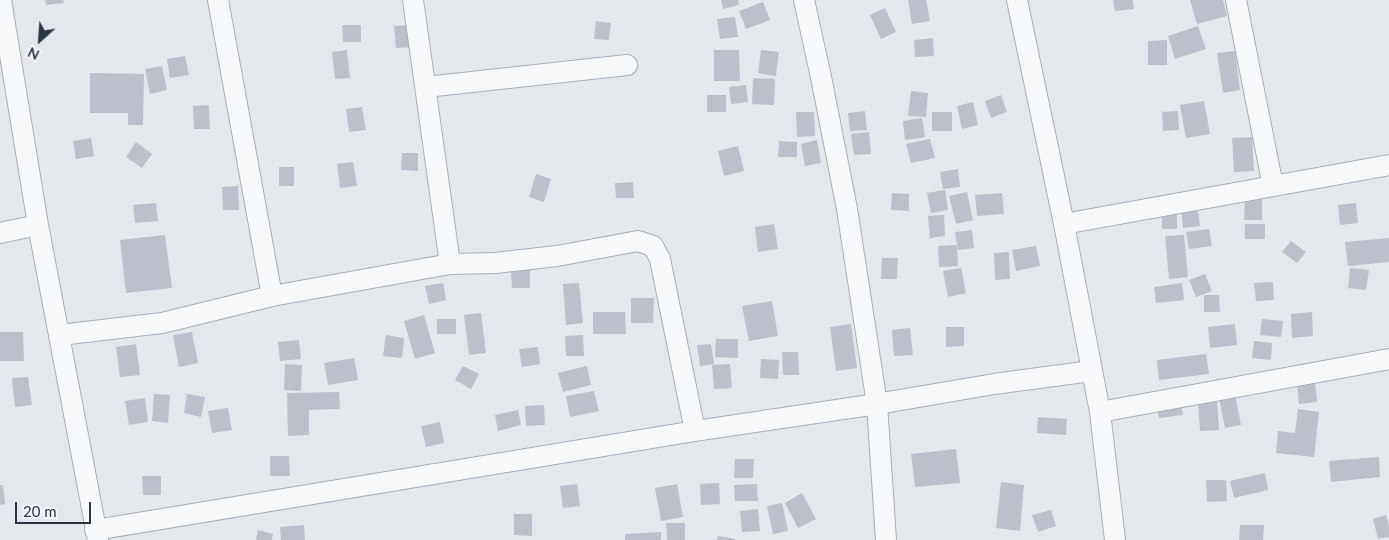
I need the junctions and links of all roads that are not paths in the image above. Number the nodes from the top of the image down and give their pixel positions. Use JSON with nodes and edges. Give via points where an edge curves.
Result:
{"nodes":[{"id":1,"x":1,"y":0,"type":"edge"},
{"id":2,"x":218,"y":0,"type":"edge"},
{"id":3,"x":413,"y":0,"type":"edge"},
{"id":4,"x":804,"y":0,"type":"edge"},
{"id":5,"x":1016,"y":0,"type":"edge"},
{"id":6,"x":1236,"y":0,"type":"edge"},
{"id":7,"x":3,"y":35,"type":"edge"},
{"id":8,"x":627,"y":65,"type":"dead end"},
{"id":9,"x":426,"y":87,"type":"junction"},
{"id":10,"x":1389,"y":165,"type":"edge"},
{"id":11,"x":1272,"y":186,"type":"junction"},
{"id":12,"x":1064,"y":224,"type":"junction"},
{"id":13,"x":38,"y":225,"type":"junction"},
{"id":14,"x":0,"y":233,"type":"edge"},
{"id":15,"x":450,"y":264,"type":"junction"},
{"id":16,"x":272,"y":296,"type":"junction"},
{"id":17,"x":60,"y":335,"type":"junction"},
{"id":18,"x":1389,"y":359,"type":"edge"},
{"id":19,"x":1091,"y":371,"type":"junction"},
{"id":20,"x":877,"y":404,"type":"junction"},
{"id":21,"x":1100,"y":412,"type":"junction"},
{"id":22,"x":695,"y":431,"type":"junction"},
{"id":23,"x":97,"y":535,"type":"edge"},
{"id":24,"x":886,"y":540,"type":"edge"},
{"id":25,"x":1115,"y":540,"type":"edge"}],
"edges":[{"from":1,"to":7,"type":"street"},
{"from":2,"to":16,"type":"street"},
{"from":3,"to":9,"type":"street"},
{"from":4,"to":20,"type":"street","via":[[846,210]]},
{"from":5,"to":12,"type":"street"},
{"from":6,"to":11,"type":"street"},
{"from":7,"to":13,"type":"street"},
{"from":8,"to":9,"type":"street"},
{"from":9,"to":15,"type":"street"},
{"from":10,"to":11,"type":"street"},
{"from":11,"to":12,"type":"street"},
{"from":12,"to":19,"type":"street"},
{"from":13,"to":14,"type":"street"},
{"from":13,"to":17,"type":"street"},
{"from":15,"to":16,"type":"street"},
{"from":15,"to":22,"type":"street","via":[[557,256],[638,241],[653,246],[660,259]]},
{"from":16,"to":17,"type":"street","via":[[162,323]]},
{"from":17,"to":23,"type":"street"},
{"from":18,"to":21,"type":"street"},
{"from":19,"to":20,"type":"street"},
{"from":19,"to":21,"type":"street"},
{"from":20,"to":22,"type":"street"},
{"from":20,"to":24,"type":"street"},
{"from":21,"to":25,"type":"street"},
{"from":22,"to":23,"type":"street"}]}
